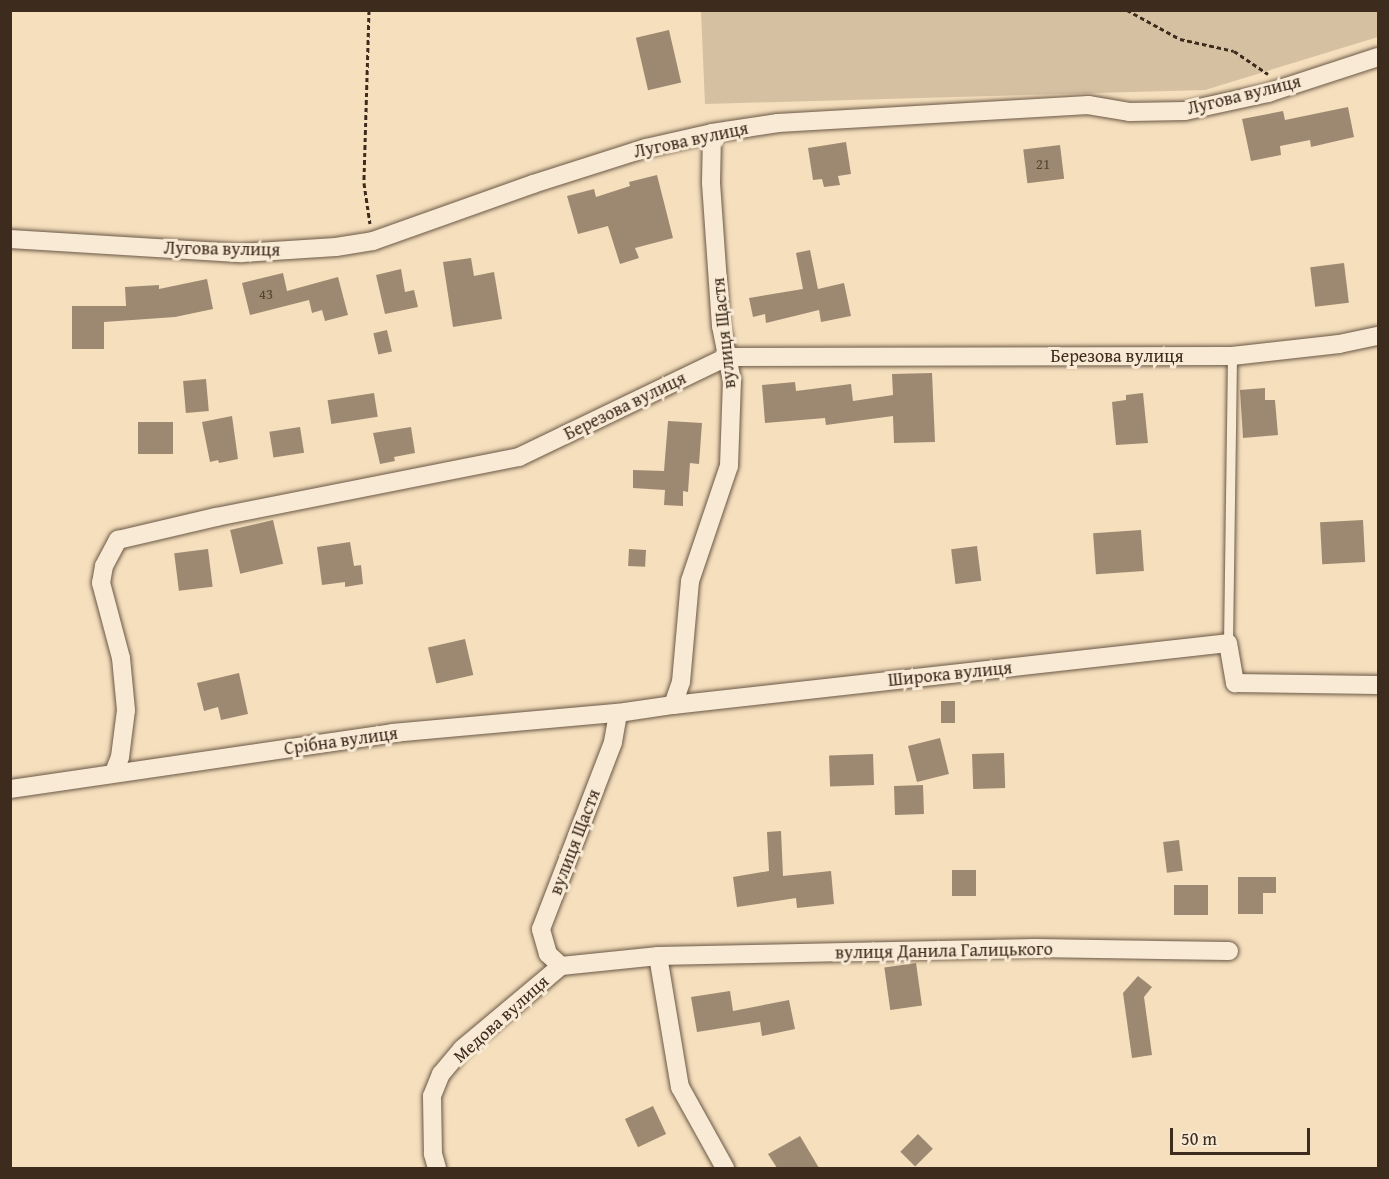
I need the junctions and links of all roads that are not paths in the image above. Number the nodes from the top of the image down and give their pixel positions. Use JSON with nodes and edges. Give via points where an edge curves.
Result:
{"nodes":[{"id":1,"x":1378,"y":57,"type":"edge"},
{"id":2,"x":712,"y":133,"type":"junction"},
{"id":3,"x":10,"y":239,"type":"edge"},
{"id":4,"x":1378,"y":336,"type":"edge"},
{"id":5,"x":1232,"y":356,"type":"junction"},
{"id":6,"x":727,"y":357,"type":"junction"},
{"id":7,"x":1228,"y":643,"type":"junction"},
{"id":8,"x":1378,"y":686,"type":"edge"},
{"id":9,"x":673,"y":705,"type":"junction"},
{"id":10,"x":618,"y":713,"type":"junction"},
{"id":11,"x":114,"y":772,"type":"junction"},
{"id":12,"x":10,"y":789,"type":"edge"},
{"id":13,"x":1229,"y":951,"type":"dead end"},
{"id":14,"x":658,"y":956,"type":"junction"},
{"id":15,"x":561,"y":966,"type":"junction"},
{"id":16,"x":437,"y":1168,"type":"edge"},
{"id":17,"x":725,"y":1168,"type":"edge"}],
"edges":[{"from":1,"to":2,"type":"street","name":"Лугова вулиця","via":[[1276,90],[1185,111],[1130,112],[1088,105],[778,123]]},
{"from":2,"to":3,"type":"street","name":"Лугова вулиця","via":[[646,148],[373,241],[336,247],[242,253]]},
{"from":2,"to":6,"type":"street","name":"вулиця Щастя","via":[[711,182],[721,326]]},
{"from":4,"to":5,"type":"street","name":"Березова вулиця"},
{"from":5,"to":6,"type":"street","name":"Березова вулиця"},
{"from":5,"to":7,"type":"lane"},
{"from":6,"to":9,"type":"street","name":"вулиця Щастя","via":[[732,381],[729,466],[690,581],[681,682]]},
{"from":6,"to":11,"type":"street","name":"Березова вулиця","via":[[519,457],[118,540],[104,566],[101,583],[121,658],[126,710],[120,757]]},
{"from":7,"to":8,"type":"street","via":[[1235,683]]},
{"from":7,"to":9,"type":"street","name":"Широка вулиця"},
{"from":9,"to":10,"type":"street","name":"Срібна вулиця"},
{"from":10,"to":11,"type":"street","name":"Срібна вулиця","via":[[392,733]]},
{"from":10,"to":15,"type":"street","name":"вулиця Щастя","via":[[613,742],[541,929],[548,954]]},
{"from":11,"to":12,"type":"street","name":"Срібна вулиця"},
{"from":13,"to":14,"type":"street","name":"вулиця Данила Галицького","via":[[1035,948]]},
{"from":14,"to":15,"type":"street","name":"Медова вулиця"},
{"from":14,"to":17,"type":"street","via":[[680,1087]]},
{"from":15,"to":16,"type":"street","name":"Медова вулиця","via":[[462,1049],[441,1074],[432,1096],[433,1154]]}]}
